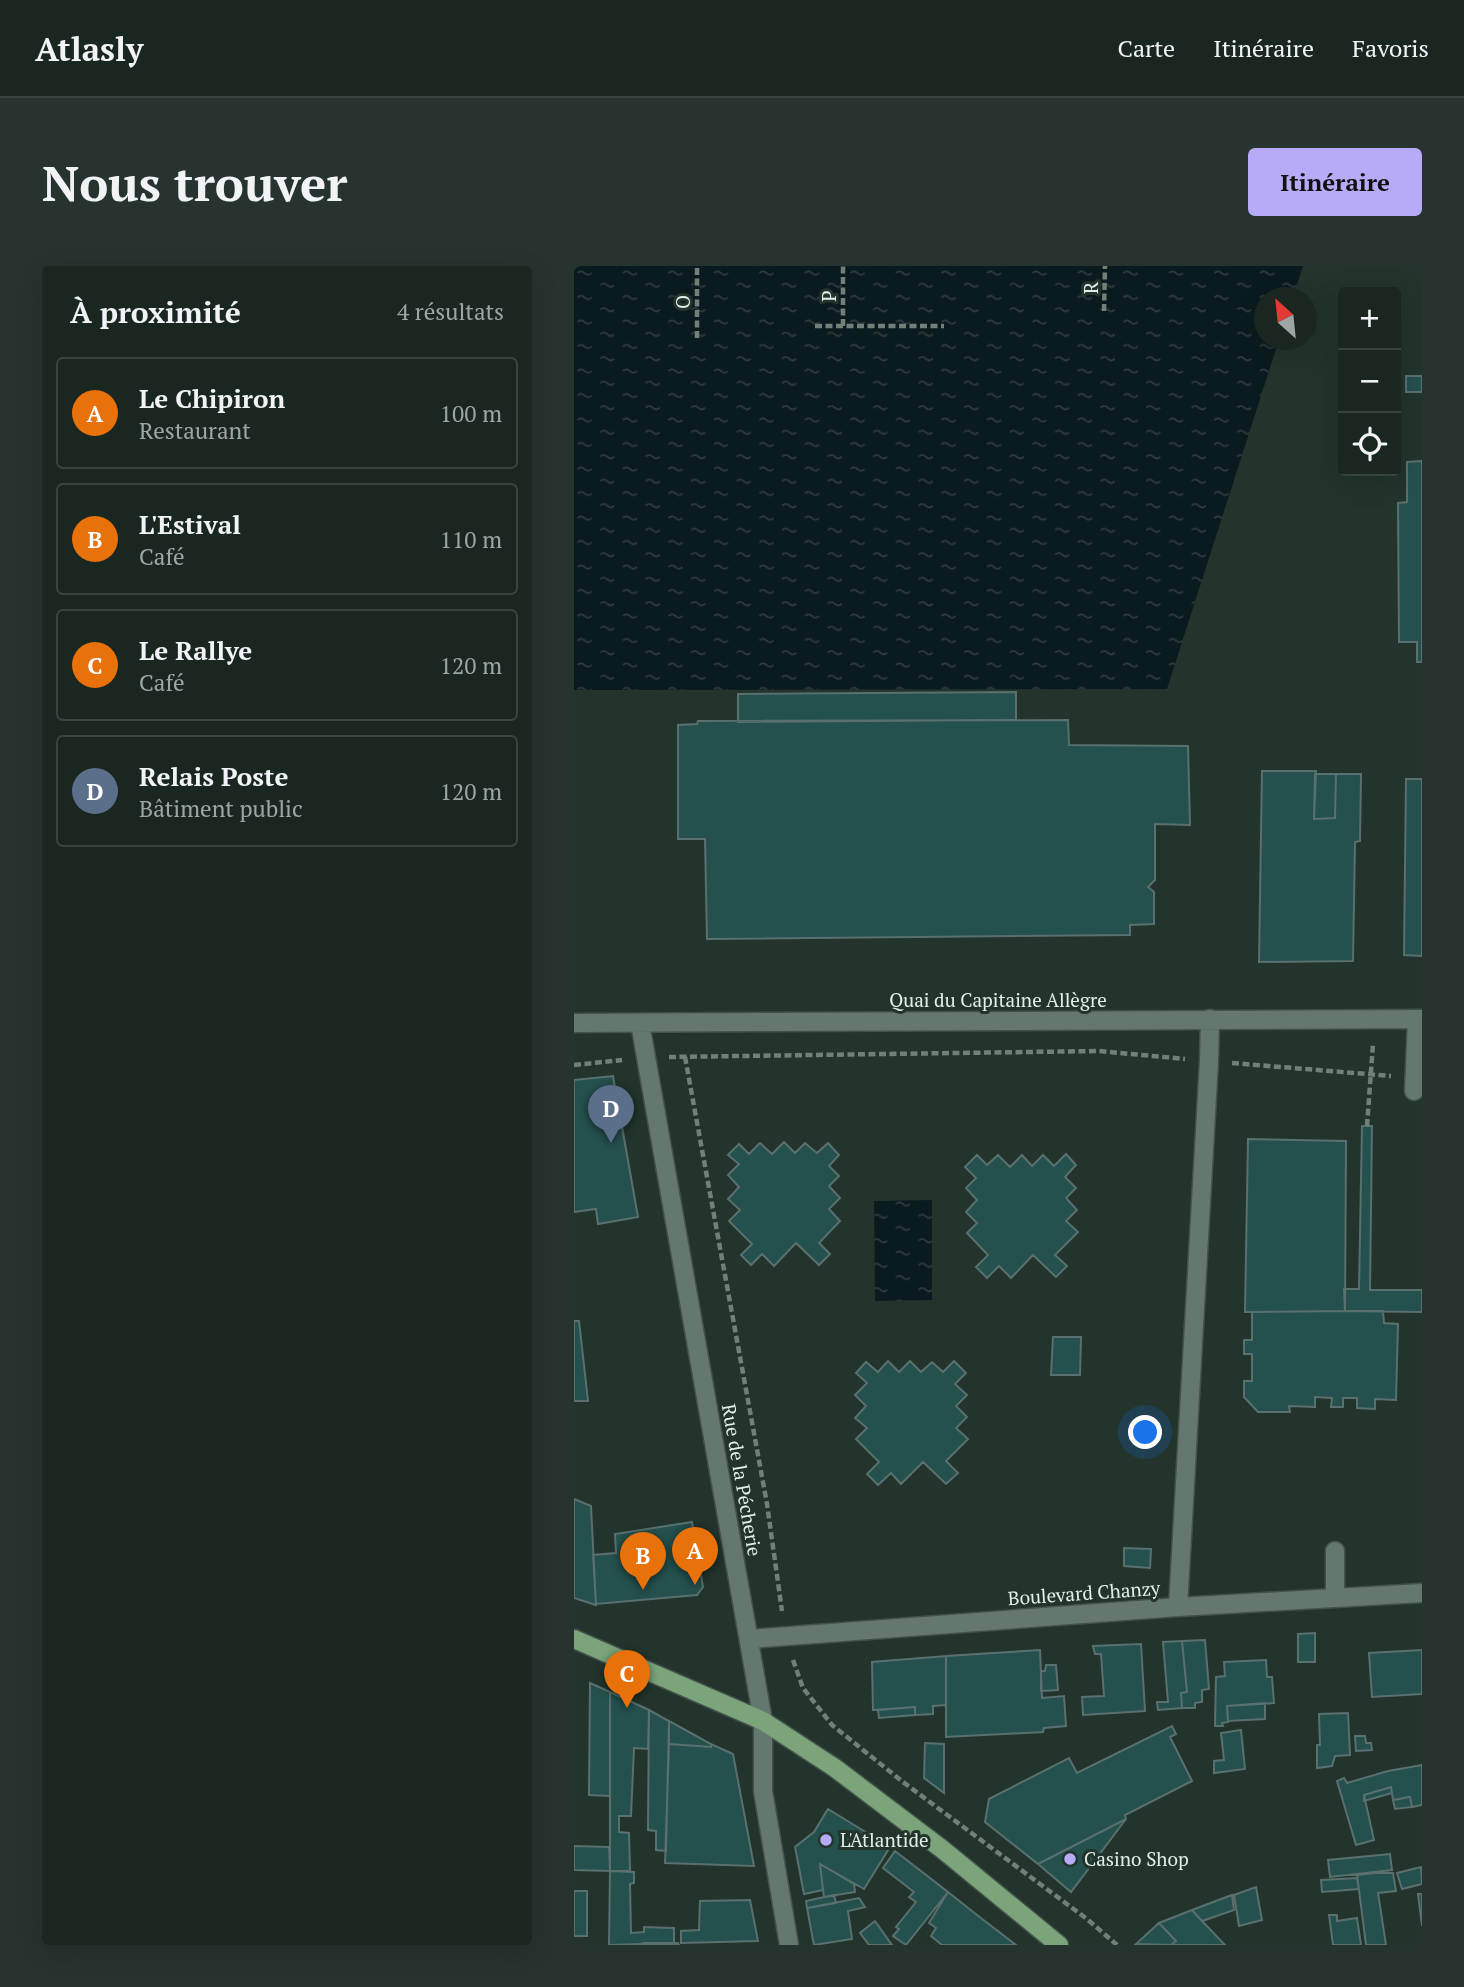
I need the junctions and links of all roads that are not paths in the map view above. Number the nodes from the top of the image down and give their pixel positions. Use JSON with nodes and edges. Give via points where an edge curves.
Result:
{"nodes":[{"id":1,"x":1420,"y":1018,"type":"edge"},
{"id":2,"x":1210,"y":1019,"type":"junction"},
{"id":3,"x":574,"y":1023,"type":"edge"},
{"id":4,"x":640,"y":1023,"type":"junction"},
{"id":5,"x":1415,"y":1084,"type":"road end"},
{"id":6,"x":1335,"y":1551,"type":"dead end"},
{"id":7,"x":1422,"y":1593,"type":"edge"},
{"id":8,"x":1335,"y":1598,"type":"junction"},
{"id":9,"x":1178,"y":1607,"type":"junction"},
{"id":10,"x":574,"y":1639,"type":"edge"},
{"id":11,"x":749,"y":1639,"type":"junction"},
{"id":12,"x":763,"y":1721,"type":"junction"},
{"id":13,"x":789,"y":1945,"type":"edge"},
{"id":14,"x":1059,"y":1945,"type":"edge"}],
"edges":[{"from":1,"to":2,"type":"street","name":"Quai du Capitaine Allègre"},
{"from":1,"to":5,"type":"street"},
{"from":2,"to":4,"type":"street","name":"Quai du Capitaine Allègre"},
{"from":2,"to":9,"type":"street"},
{"from":3,"to":4,"type":"street","name":"Quai du Capitaine Allègre"},
{"from":4,"to":11,"type":"street","name":"Rue de la Pécherie"},
{"from":6,"to":8,"type":"street"},
{"from":7,"to":8,"type":"street","name":"Boulevard Chanzy"},
{"from":8,"to":9,"type":"street","name":"Boulevard Chanzy"},
{"from":9,"to":11,"type":"street","name":"Boulevard Chanzy"},
{"from":10,"to":12,"type":"main road"},
{"from":11,"to":12,"type":"street","name":"Rue de la Pécherie"},
{"from":12,"to":13,"type":"street","name":"Rue de la Pécherie","via":[[763,1791]]},
{"from":12,"to":14,"type":"main road","via":[[835,1768]]}]}
